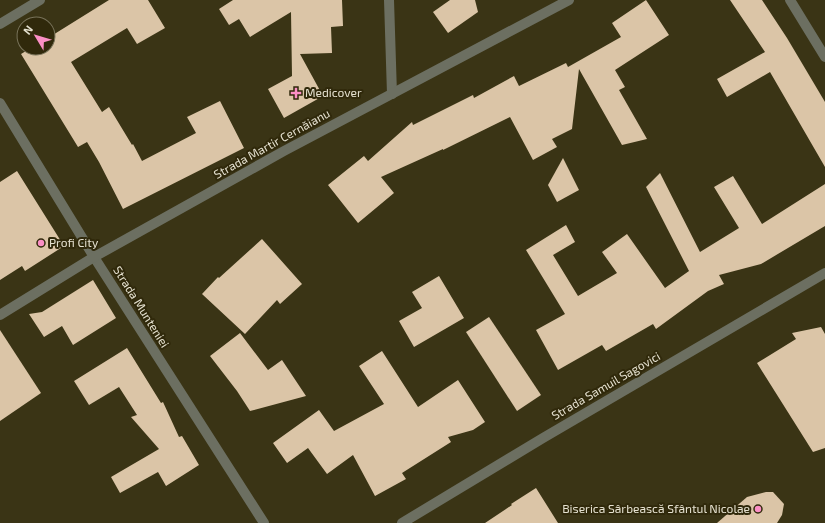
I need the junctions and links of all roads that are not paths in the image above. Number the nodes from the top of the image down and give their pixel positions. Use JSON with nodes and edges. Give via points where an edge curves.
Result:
{"nodes":[{"id":1,"x":40,"y":0,"type":"edge"},
{"id":2,"x":389,"y":0,"type":"edge"},
{"id":3,"x":569,"y":0,"type":"edge"},
{"id":4,"x":790,"y":0,"type":"edge"},
{"id":5,"x":0,"y":24,"type":"edge"},
{"id":6,"x":825,"y":57,"type":"edge"},
{"id":7,"x":392,"y":94,"type":"junction"},
{"id":8,"x":0,"y":103,"type":"edge"},
{"id":9,"x":94,"y":257,"type":"junction"},
{"id":10,"x":825,"y":273,"type":"edge"},
{"id":11,"x":0,"y":315,"type":"edge"},
{"id":12,"x":264,"y":523,"type":"edge"},
{"id":13,"x":402,"y":523,"type":"edge"}],
"edges":[{"from":1,"to":5,"type":"street"},
{"from":2,"to":7,"type":"street"},
{"from":3,"to":7,"type":"street","name":"Strada Martir Cernăianu"},
{"from":4,"to":6,"type":"street"},
{"from":7,"to":9,"type":"street","name":"Strada Martir Cernăianu"},
{"from":8,"to":9,"type":"street","name":"Strada Munteniei"},
{"from":9,"to":11,"type":"street","name":"Strada Martir Cernăianu"},
{"from":9,"to":12,"type":"street","name":"Strada Munteniei"},
{"from":10,"to":13,"type":"street","name":"Strada Samuil Sagovici"}]}
